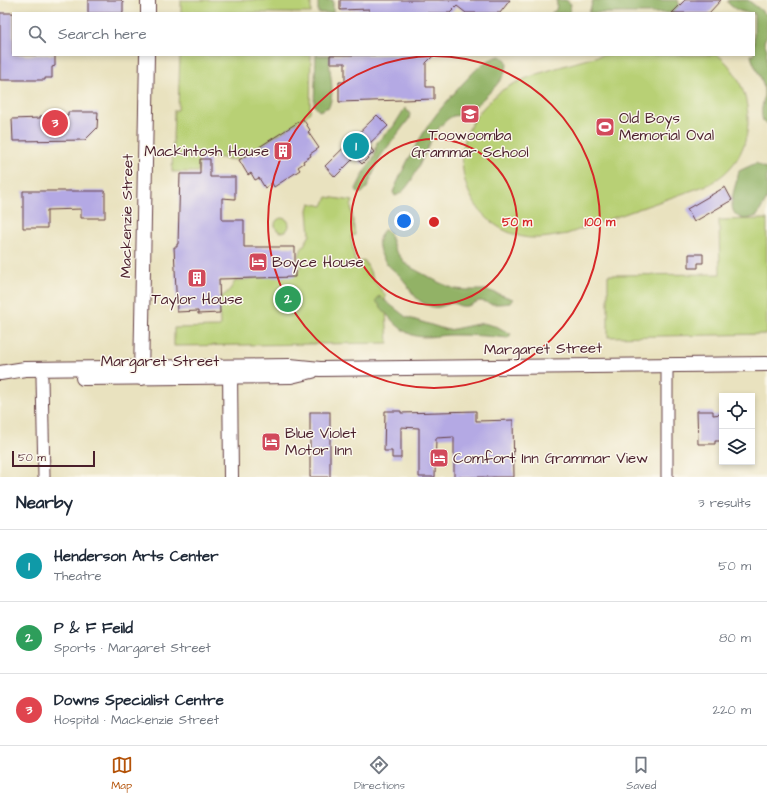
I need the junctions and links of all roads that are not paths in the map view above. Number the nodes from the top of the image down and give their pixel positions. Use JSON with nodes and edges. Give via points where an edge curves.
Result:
{"nodes":[{"id":1,"x":148,"y":0,"type":"edge"},
{"id":2,"x":148,"y":12,"type":"edge"},
{"id":3,"x":147,"y":56,"type":"edge"},
{"id":4,"x":767,"y":364,"type":"edge"},
{"id":5,"x":667,"y":365,"type":"junction"},
{"id":6,"x":230,"y":372,"type":"junction"},
{"id":7,"x":0,"y":373,"type":"edge"},
{"id":8,"x":141,"y":373,"type":"junction"},
{"id":9,"x":42,"y":378,"type":"junction"},
{"id":10,"x":44,"y":477,"type":"edge"},
{"id":11,"x":231,"y":477,"type":"edge"},
{"id":12,"x":668,"y":477,"type":"edge"}],
"edges":[{"from":1,"to":2,"type":"street"},
{"from":3,"to":8,"type":"street","name":"Mackenzie Street"},
{"from":4,"to":5,"type":"street","name":"Margaret Street"},
{"from":5,"to":6,"type":"street","name":"Margaret Street","via":[[320,369],[290,366]]},
{"from":5,"to":12,"type":"street"},
{"from":6,"to":8,"type":"street","name":"Margaret Street"},
{"from":6,"to":11,"type":"street"},
{"from":7,"to":8,"type":"street","name":"Margaret Street","via":[[24,369]]},
{"from":7,"to":9,"type":"street","name":"Margaret Street","via":[[25,378]]},
{"from":8,"to":9,"type":"street","name":"Margaret Street"},
{"from":9,"to":10,"type":"street"}]}
